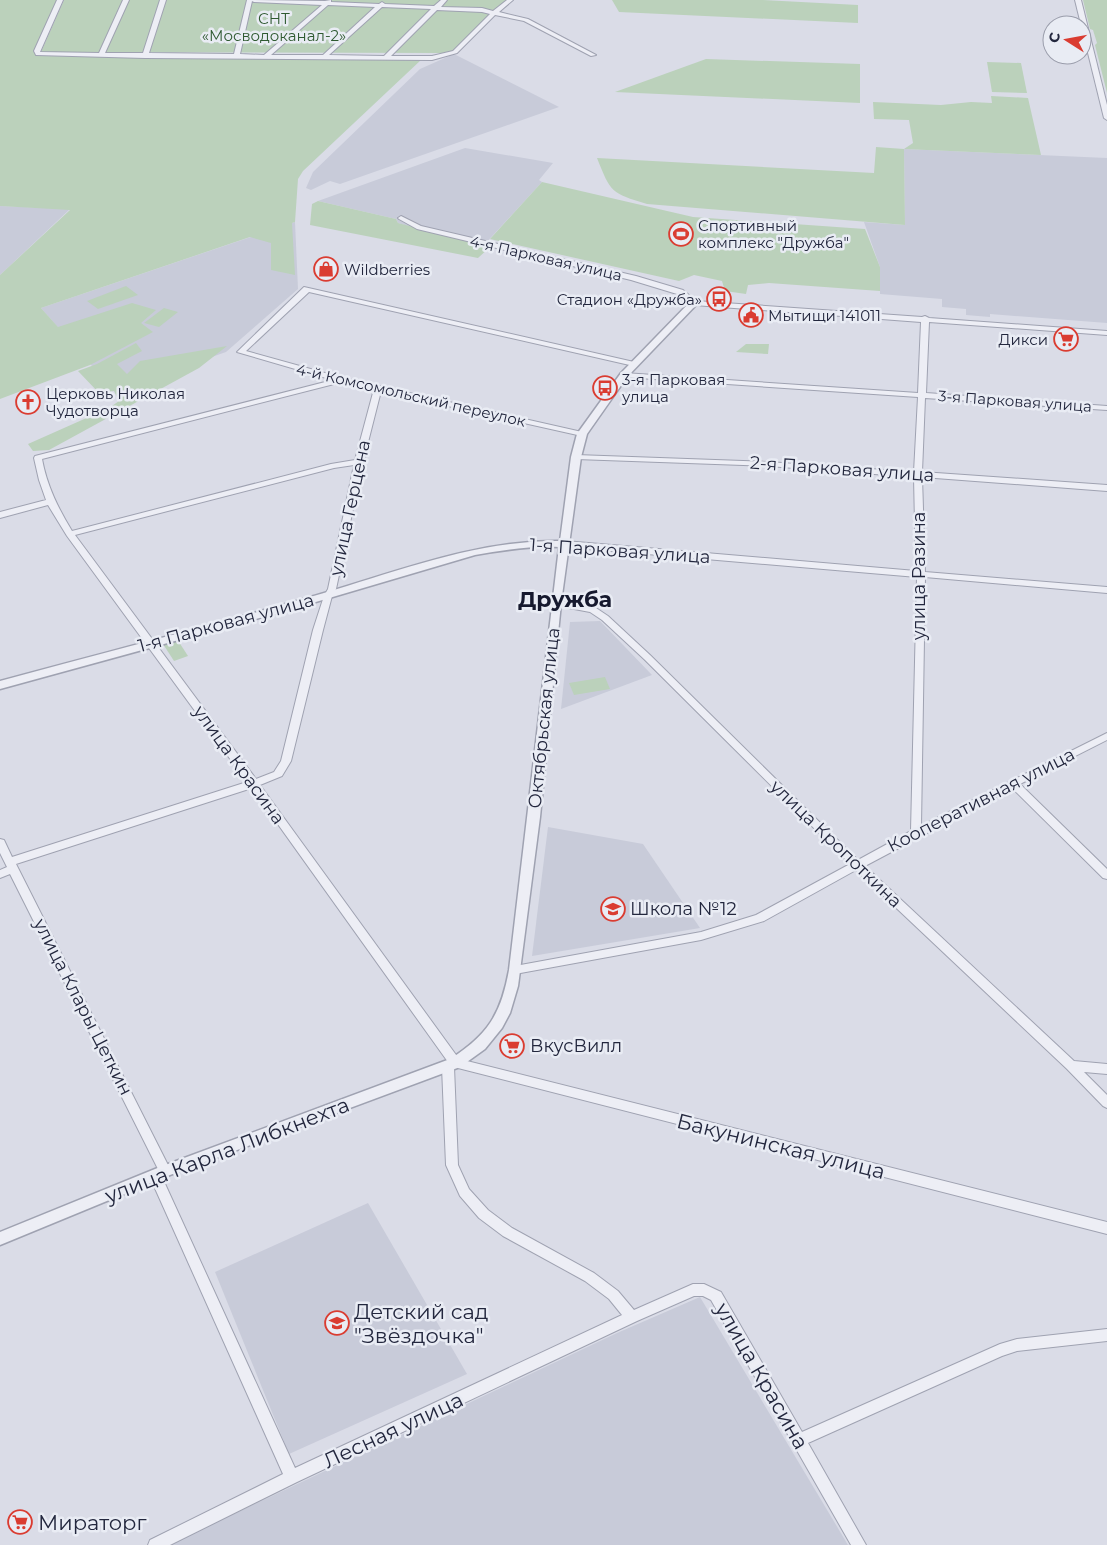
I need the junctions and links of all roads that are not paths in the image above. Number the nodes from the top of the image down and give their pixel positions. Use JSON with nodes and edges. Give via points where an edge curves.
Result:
{"nodes":[{"id":1,"x":60,"y":0,"type":"edge"},
{"id":2,"x":126,"y":0,"type":"edge"},
{"id":3,"x":163,"y":0,"type":"edge"},
{"id":4,"x":250,"y":0,"type":"edge"},
{"id":5,"x":254,"y":0,"type":"edge"},
{"id":6,"x":272,"y":0,"type":"edge"},
{"id":7,"x":386,"y":0,"type":"edge"},
{"id":8,"x":444,"y":0,"type":"edge"},
{"id":9,"x":510,"y":0,"type":"edge"},
{"id":10,"x":1078,"y":0,"type":"edge"},
{"id":11,"x":328,"y":2,"type":"edge"},
{"id":12,"x":379,"y":6,"type":"junction"},
{"id":13,"x":436,"y":9,"type":"junction"},
{"id":14,"x":494,"y":12,"type":"junction"},
{"id":15,"x":101,"y":55,"type":"junction"},
{"id":16,"x":593,"y":55,"type":"dead end"},
{"id":17,"x":145,"y":56,"type":"junction"},
{"id":18,"x":237,"y":56,"type":"junction"},
{"id":19,"x":266,"y":56,"type":"junction"},
{"id":20,"x":325,"y":56,"type":"junction"},
{"id":21,"x":387,"y":56,"type":"junction"},
{"id":22,"x":1107,"y":118,"type":"edge"},
{"id":23,"x":401,"y":218,"type":"dead end"},
{"id":24,"x":694,"y":303,"type":"junction"},
{"id":25,"x":925,"y":318,"type":"junction"},
{"id":26,"x":1107,"y":333,"type":"edge"},
{"id":27,"x":634,"y":364,"type":"junction"},
{"id":28,"x":624,"y":374,"type":"junction"},
{"id":29,"x":342,"y":380,"type":"junction"},
{"id":30,"x":378,"y":388,"type":"junction"},
{"id":31,"x":921,"y":394,"type":"junction"},
{"id":32,"x":1107,"y":408,"type":"edge"},
{"id":33,"x":582,"y":434,"type":"junction"},
{"id":34,"x":576,"y":457,"type":"junction"},
{"id":35,"x":359,"y":462,"type":"junction"},
{"id":36,"x":918,"y":475,"type":"junction"},
{"id":37,"x":1107,"y":488,"type":"edge"},
{"id":38,"x":50,"y":502,"type":"junction"},
{"id":39,"x":0,"y":515,"type":"edge"},
{"id":40,"x":70,"y":534,"type":"junction"},
{"id":41,"x":565,"y":544,"type":"junction"},
{"id":42,"x":921,"y":575,"type":"junction"},
{"id":43,"x":1107,"y":590,"type":"edge"},
{"id":44,"x":328,"y":596,"type":"junction"},
{"id":45,"x":556,"y":603,"type":"junction"},
{"id":46,"x":148,"y":643,"type":"junction"},
{"id":47,"x":0,"y":685,"type":"edge"},
{"id":48,"x":1107,"y":736,"type":"edge"},
{"id":49,"x":1012,"y":783,"type":"junction"},
{"id":50,"x":254,"y":784,"type":"junction"},
{"id":51,"x":916,"y":833,"type":"junction"},
{"id":52,"x":0,"y":843,"type":"edge"},
{"id":53,"x":857,"y":865,"type":"junction"},
{"id":54,"x":12,"y":866,"type":"junction"},
{"id":55,"x":0,"y":874,"type":"edge"},
{"id":56,"x":1107,"y":875,"type":"edge"},
{"id":57,"x":515,"y":970,"type":"junction"},
{"id":58,"x":452,"y":1065,"type":"junction"},
{"id":59,"x":1071,"y":1066,"type":"junction"},
{"id":60,"x":1107,"y":1069,"type":"edge"},
{"id":61,"x":1107,"y":1103,"type":"edge"},
{"id":62,"x":160,"y":1173,"type":"junction"},
{"id":63,"x":1107,"y":1228,"type":"edge"},
{"id":64,"x":0,"y":1239,"type":"edge"},
{"id":65,"x":632,"y":1317,"type":"junction"},
{"id":66,"x":1107,"y":1335,"type":"edge"},
{"id":67,"x":799,"y":1440,"type":"junction"},
{"id":68,"x":292,"y":1477,"type":"junction"},
{"id":69,"x":155,"y":1545,"type":"edge"},
{"id":70,"x":859,"y":1545,"type":"edge"}],
"edges":[{"from":1,"to":15,"type":"street","via":[[37,53]]},
{"from":2,"to":15,"type":"street"},
{"from":3,"to":17,"type":"street"},
{"from":4,"to":18,"type":"street"},
{"from":5,"to":6,"type":"street"},
{"from":6,"to":11,"type":"street"},
{"from":7,"to":12,"type":"street"},
{"from":8,"to":13,"type":"street"},
{"from":9,"to":14,"type":"street"},
{"from":10,"to":22,"type":"street"},
{"from":11,"to":12,"type":"street"},
{"from":11,"to":19,"type":"street"},
{"from":12,"to":13,"type":"street"},
{"from":12,"to":20,"type":"street"},
{"from":13,"to":14,"type":"street"},
{"from":13,"to":21,"type":"street"},
{"from":14,"to":16,"type":"street","via":[[526,20]]},
{"from":14,"to":21,"type":"street","via":[[455,52],[432,58]]},
{"from":15,"to":17,"type":"street"},
{"from":17,"to":18,"type":"street"},
{"from":18,"to":19,"type":"street"},
{"from":19,"to":20,"type":"street"},
{"from":20,"to":21,"type":"street"},
{"from":23,"to":24,"type":"street","name":"4-я Парковая улица","via":[[419,228],[633,278],[680,292]]},
{"from":24,"to":25,"type":"street","name":"4-я Парковая улица"},
{"from":24,"to":27,"type":"street","name":"Октябрьская улица"},
{"from":25,"to":26,"type":"street","name":"4-я Парковая улица"},
{"from":25,"to":31,"type":"street","name":"улица Разина"},
{"from":27,"to":28,"type":"street","name":"Октябрьская улица"},
{"from":27,"to":29,"type":"street","name":"4-й Комсомольский переулок","via":[[307,288],[241,352]]},
{"from":28,"to":31,"type":"street","name":"3-я Парковая улица"},
{"from":28,"to":33,"type":"street","name":"Октябрьская улица"},
{"from":29,"to":30,"type":"street","name":"4-й Комсомольский переулок"},
{"from":29,"to":38,"type":"street","name":"улица Красина","via":[[38,458]]},
{"from":30,"to":33,"type":"street","name":"4-й Комсомольский переулок"},
{"from":30,"to":35,"type":"street","name":"улица Герцена"},
{"from":31,"to":32,"type":"street","name":"3-я Парковая улица"},
{"from":31,"to":36,"type":"street","name":"улица Разина"},
{"from":33,"to":34,"type":"street","name":"Октябрьская улица"},
{"from":34,"to":36,"type":"street","name":"2-я Парковая улица","via":[[768,464]]},
{"from":34,"to":41,"type":"street","name":"Октябрьская улица"},
{"from":35,"to":40,"type":"street"},
{"from":35,"to":44,"type":"street","name":"улица Герцена"},
{"from":36,"to":37,"type":"street","name":"2-я Парковая улица"},
{"from":36,"to":42,"type":"street","name":"улица Разина"},
{"from":38,"to":39,"type":"street"},
{"from":38,"to":40,"type":"street","name":"улица Красина"},
{"from":40,"to":46,"type":"street","name":"улица Красина"},
{"from":41,"to":42,"type":"street","name":"1-я Парковая улица"},
{"from":41,"to":44,"type":"street","name":"1-я Парковая улица","via":[[496,548]]},
{"from":41,"to":45,"type":"street","name":"Октябрьская улица"},
{"from":42,"to":43,"type":"street","name":"1-я Парковая улица"},
{"from":42,"to":51,"type":"street","name":"улица Разина"},
{"from":44,"to":46,"type":"street","name":"1-я Парковая улица"},
{"from":44,"to":50,"type":"street","name":"улица Герцена","via":[[286,761],[278,774]]},
{"from":45,"to":53,"type":"street","name":"улица Кропоткина","via":[[592,610],[605,618]]},
{"from":45,"to":57,"type":"street","name":"Октябрьская улица"},
{"from":46,"to":47,"type":"street","name":"1-я Парковая улица"},
{"from":46,"to":50,"type":"street","name":"улица Красина"},
{"from":48,"to":49,"type":"street","name":"Кооперативная улица"},
{"from":49,"to":51,"type":"street","name":"Кооперативная улица"},
{"from":49,"to":56,"type":"street"},
{"from":50,"to":54,"type":"street","name":"улица Герцена"},
{"from":50,"to":58,"type":"street","name":"улица Красина"},
{"from":51,"to":53,"type":"street","name":"Кооперативная улица"},
{"from":52,"to":54,"type":"street","name":"улица Клары Цеткин"},
{"from":53,"to":57,"type":"street","name":"Кооперативная улица","via":[[760,918],[701,936]]},
{"from":53,"to":59,"type":"street","name":"улица Кропоткина"},
{"from":54,"to":55,"type":"street","name":"улица Герцена"},
{"from":54,"to":62,"type":"street","name":"улица Клары Цеткин"},
{"from":57,"to":58,"type":"street","name":"Октябрьская улица","via":[[509,999],[497,1028],[475,1052]]},
{"from":58,"to":62,"type":"street","name":"улица Карла Либкнехта"},
{"from":58,"to":63,"type":"street","name":"Бакунинская улица"},
{"from":58,"to":65,"type":"street","via":[[452,1166],[468,1200],[487,1218],[615,1295]]},
{"from":59,"to":60,"type":"street"},
{"from":59,"to":61,"type":"street","name":"улица Кропоткина"},
{"from":62,"to":64,"type":"street","name":"улица Карла Либкнехта"},
{"from":62,"to":68,"type":"street","name":"улица Клары Цеткин"},
{"from":65,"to":67,"type":"street","name":"улица Красина","via":[[694,1290],[711,1292],[723,1305]]},
{"from":65,"to":68,"type":"street","name":"Лесная улица"},
{"from":66,"to":67,"type":"street","via":[[1017,1345],[1000,1350]]},
{"from":67,"to":70,"type":"street","name":"улица Красина"},
{"from":68,"to":69,"type":"street","name":"Лесная улица"}]}
